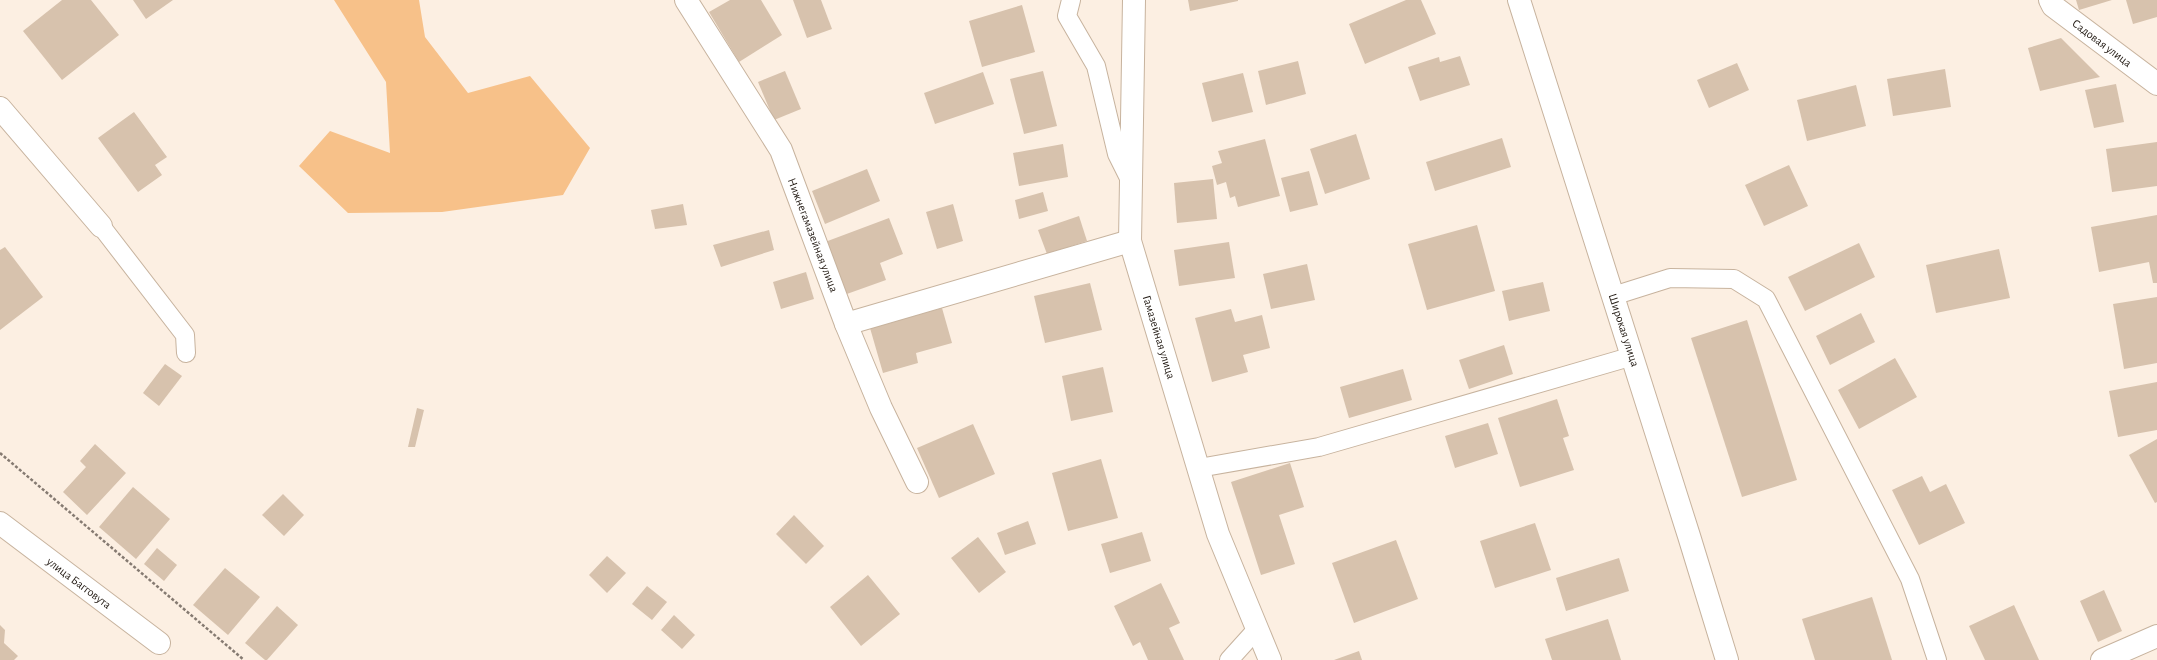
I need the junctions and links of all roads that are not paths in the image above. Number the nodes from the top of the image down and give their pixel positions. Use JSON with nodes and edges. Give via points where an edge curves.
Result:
{"nodes":[{"id":1,"x":686,"y":0,"type":"edge"},
{"id":2,"x":1071,"y":0,"type":"edge"},
{"id":3,"x":1134,"y":0,"type":"edge"},
{"id":4,"x":1519,"y":0,"type":"edge"},
{"id":5,"x":2050,"y":0,"type":"edge"},
{"id":6,"x":2157,"y":84,"type":"edge"},
{"id":7,"x":0,"y":108,"type":"edge"},
{"id":8,"x":1131,"y":182,"type":"junction"},
{"id":9,"x":101,"y":226,"type":"joint"},
{"id":10,"x":1130,"y":241,"type":"junction"},
{"id":11,"x":1614,"y":296,"type":"junction"},
{"id":12,"x":846,"y":324,"type":"junction"},
{"id":13,"x":186,"y":353,"type":"dead end"},
{"id":14,"x":1633,"y":356,"type":"junction"},
{"id":15,"x":1199,"y":468,"type":"junction"},
{"id":16,"x":917,"y":482,"type":"dead end"},
{"id":17,"x":0,"y":523,"type":"edge"},
{"id":18,"x":1257,"y":629,"type":"junction"},
{"id":19,"x":2157,"y":636,"type":"edge"},
{"id":20,"x":159,"y":643,"type":"dead end"},
{"id":21,"x":1229,"y":660,"type":"edge"},
{"id":22,"x":1270,"y":660,"type":"edge"},
{"id":23,"x":1727,"y":660,"type":"edge"},
{"id":24,"x":1937,"y":660,"type":"edge"},
{"id":25,"x":2102,"y":660,"type":"edge"}],
"edges":[{"from":1,"to":12,"type":"street","name":"Нижнегамазейная улица","via":[[781,150]]},
{"from":2,"to":8,"type":"lane","via":[[1067,16],[1096,66],[1117,154]]},
{"from":3,"to":8,"type":"street","name":"Гамазейная улица"},
{"from":4,"to":11,"type":"street","name":"Широкая улица"},
{"from":5,"to":6,"type":"street","name":"Садовая улица","via":[[2052,6]]},
{"from":7,"to":9,"type":"street"},
{"from":8,"to":10,"type":"street","name":"Гамазейная улица"},
{"from":9,"to":13,"type":"lane","via":[[185,335]]},
{"from":10,"to":12,"type":"street"},
{"from":10,"to":15,"type":"street","name":"Гамазейная улица"},
{"from":11,"to":14,"type":"street","name":"Широкая улица"},
{"from":11,"to":24,"type":"lane","via":[[1670,278],[1734,279],[1766,299],[1910,579]]},
{"from":12,"to":16,"type":"street","name":"Нижнегамазейная улица","via":[[881,408]]},
{"from":14,"to":15,"type":"lane","via":[[1319,447]]},
{"from":14,"to":23,"type":"street","name":"Широкая улица"},
{"from":15,"to":18,"type":"street","name":"Гамазейная улица","via":[[1218,534]]},
{"from":17,"to":20,"type":"street","name":"улица Багговута"},
{"from":18,"to":21,"type":"lane"},
{"from":18,"to":22,"type":"street","name":"Гамазейная улица"},
{"from":19,"to":25,"type":"street"}]}
